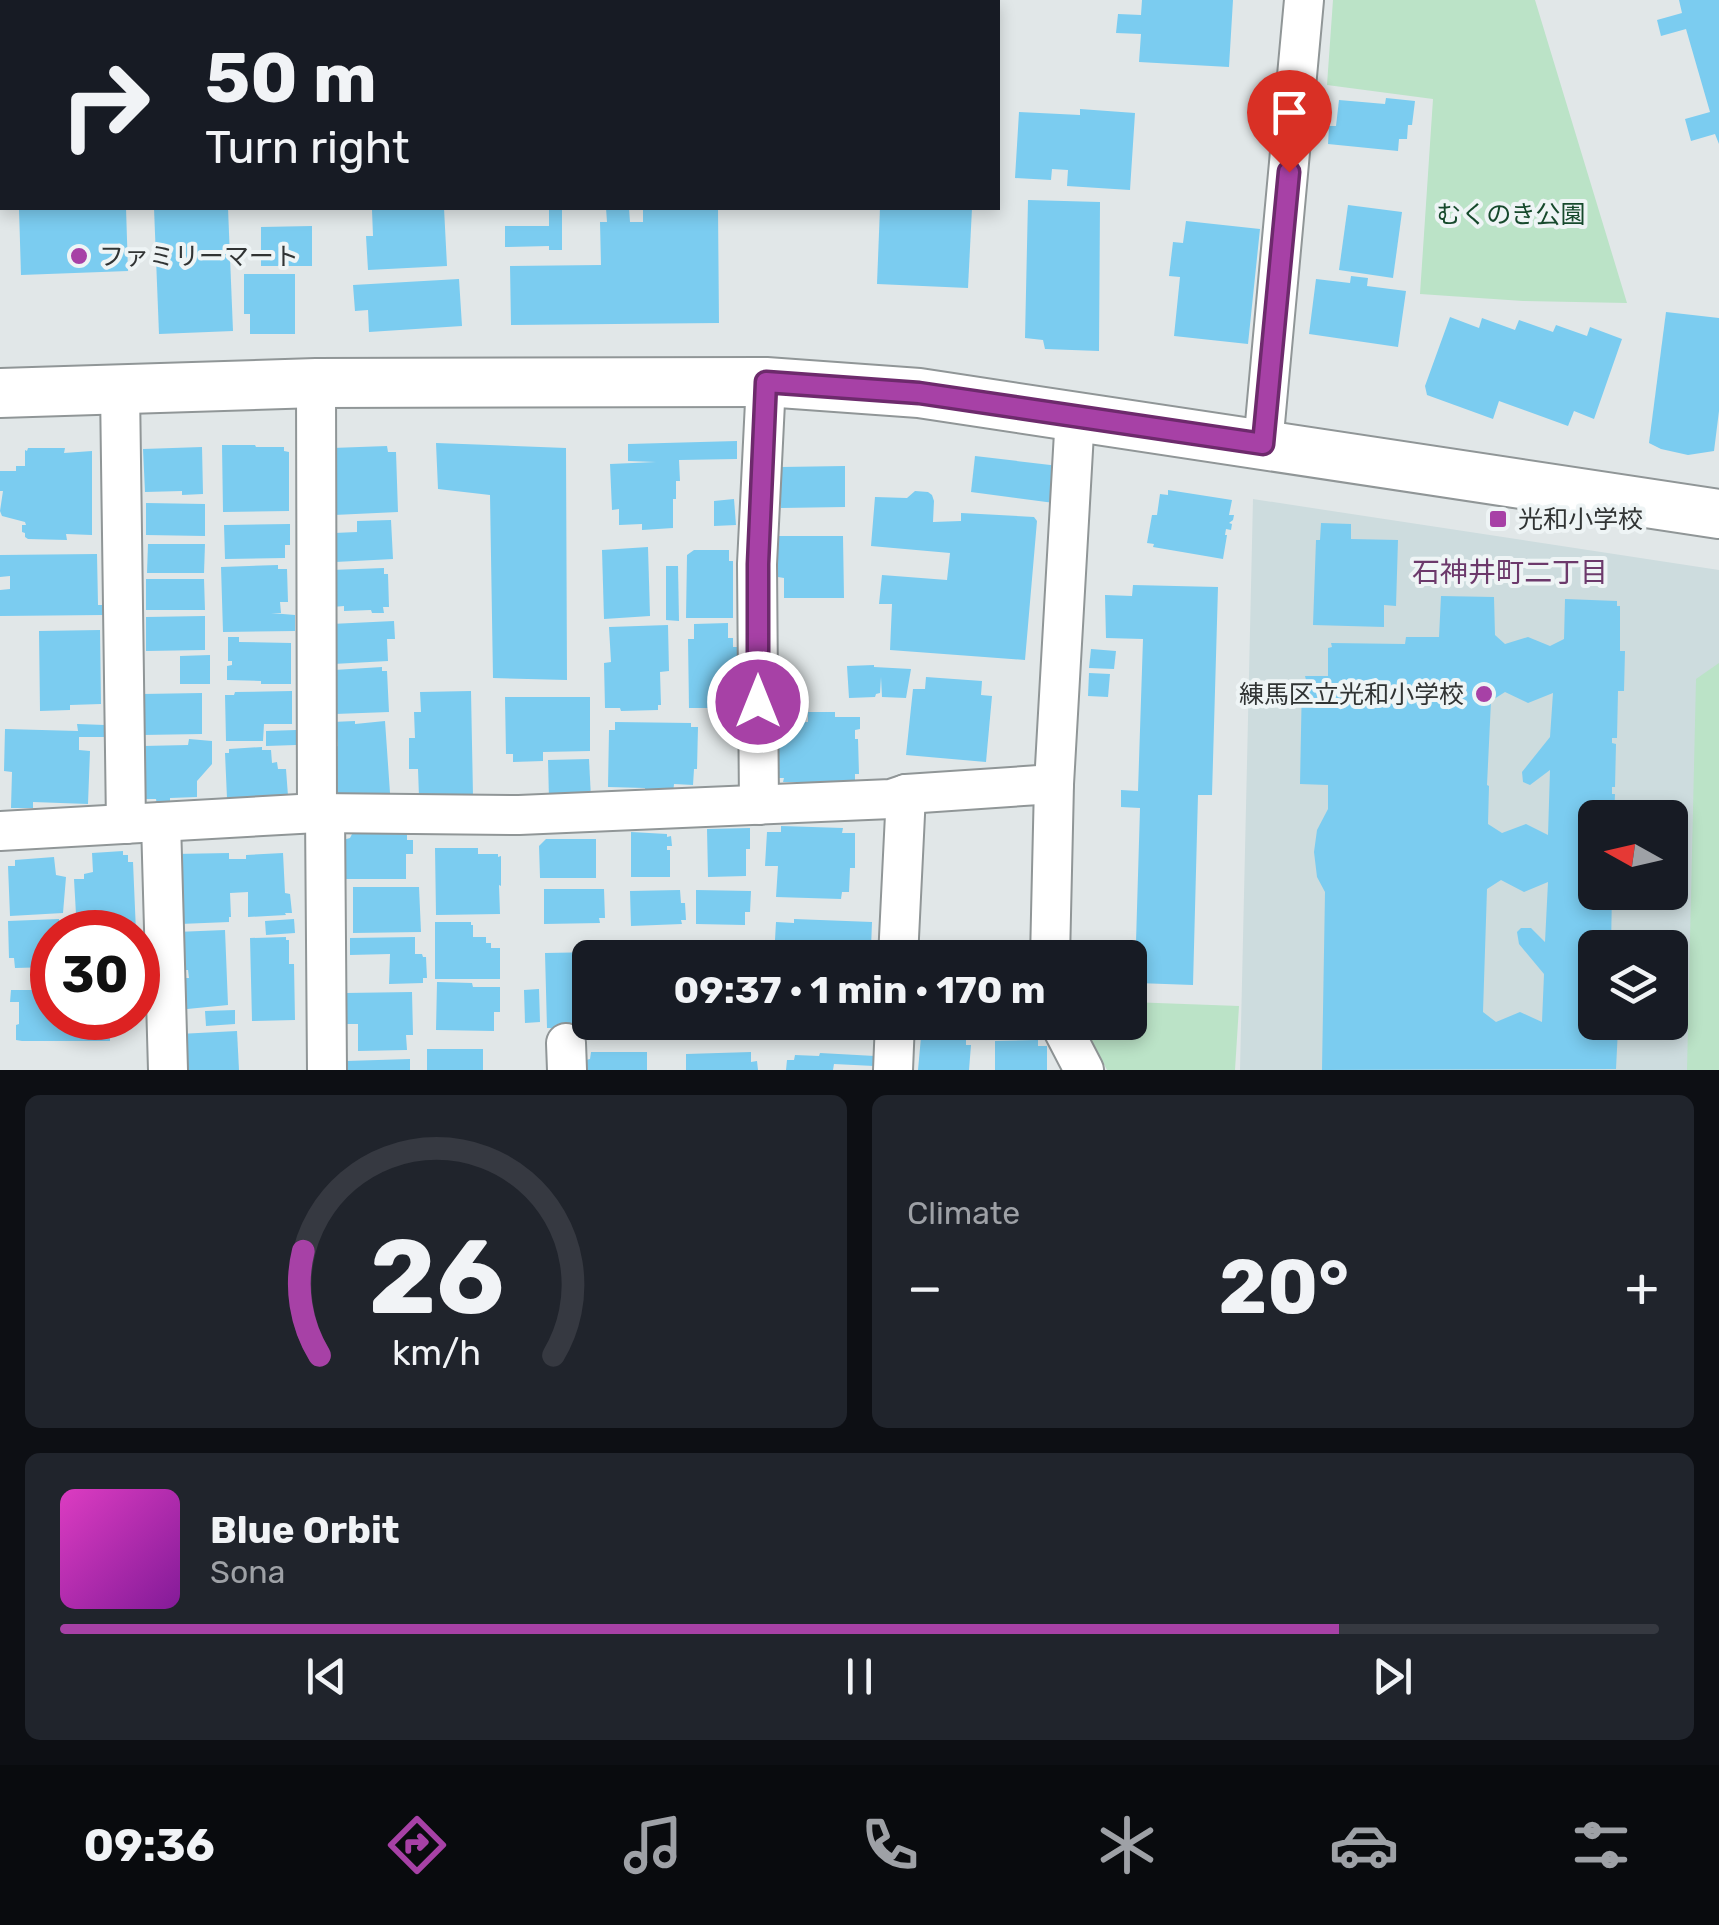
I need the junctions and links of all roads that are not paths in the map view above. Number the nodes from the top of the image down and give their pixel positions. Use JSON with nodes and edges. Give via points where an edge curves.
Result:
{"nodes":[{"id":1,"x":1304,"y":0,"type":"edge"},
{"id":2,"x":766,"y":382,"type":"junction"},
{"id":3,"x":316,"y":384,"type":"junction"},
{"id":4,"x":120,"y":389,"type":"junction"},
{"id":5,"x":0,"y":393,"type":"edge"},
{"id":6,"x":1075,"y":415,"type":"junction"},
{"id":7,"x":1263,"y":444,"type":"junction"},
{"id":8,"x":1719,"y":514,"type":"edge"},
{"id":9,"x":1054,"y":784,"type":"junction"},
{"id":10,"x":906,"y":794,"type":"junction"},
{"id":11,"x":759,"y":806,"type":"junction"},
{"id":12,"x":321,"y":814,"type":"junction"},
{"id":13,"x":143,"y":823,"type":"junction"},
{"id":14,"x":0,"y":830,"type":"edge"},
{"id":15,"x":899,"y":940,"type":"edge"},
{"id":16,"x":1050,"y":940,"type":"edge"},
{"id":17,"x":895,"y":1040,"type":"edge"},
{"id":18,"x":1068,"y":1040,"type":"edge"},
{"id":19,"x":168,"y":1070,"type":"edge"},
{"id":20,"x":327,"y":1070,"type":"edge"},
{"id":21,"x":893,"y":1070,"type":"edge"},
{"id":22,"x":1084,"y":1070,"type":"edge"}],
"edges":[{"from":1,"to":7,"type":"street"},
{"from":2,"to":3,"type":"street"},
{"from":2,"to":6,"type":"street","via":[[919,393]]},
{"from":2,"to":11,"type":"street"},
{"from":3,"to":4,"type":"street"},
{"from":3,"to":12,"type":"street"},
{"from":4,"to":5,"type":"street"},
{"from":4,"to":13,"type":"street"},
{"from":6,"to":7,"type":"street"},
{"from":6,"to":9,"type":"street"},
{"from":7,"to":8,"type":"street"},
{"from":9,"to":10,"type":"street"},
{"from":9,"to":16,"type":"street"},
{"from":10,"to":11,"type":"street"},
{"from":10,"to":15,"type":"street"},
{"from":11,"to":12,"type":"street"},
{"from":12,"to":13,"type":"street"},
{"from":12,"to":20,"type":"street"},
{"from":13,"to":14,"type":"street"},
{"from":13,"to":19,"type":"street"},
{"from":17,"to":21,"type":"street"},
{"from":18,"to":22,"type":"street"}]}
